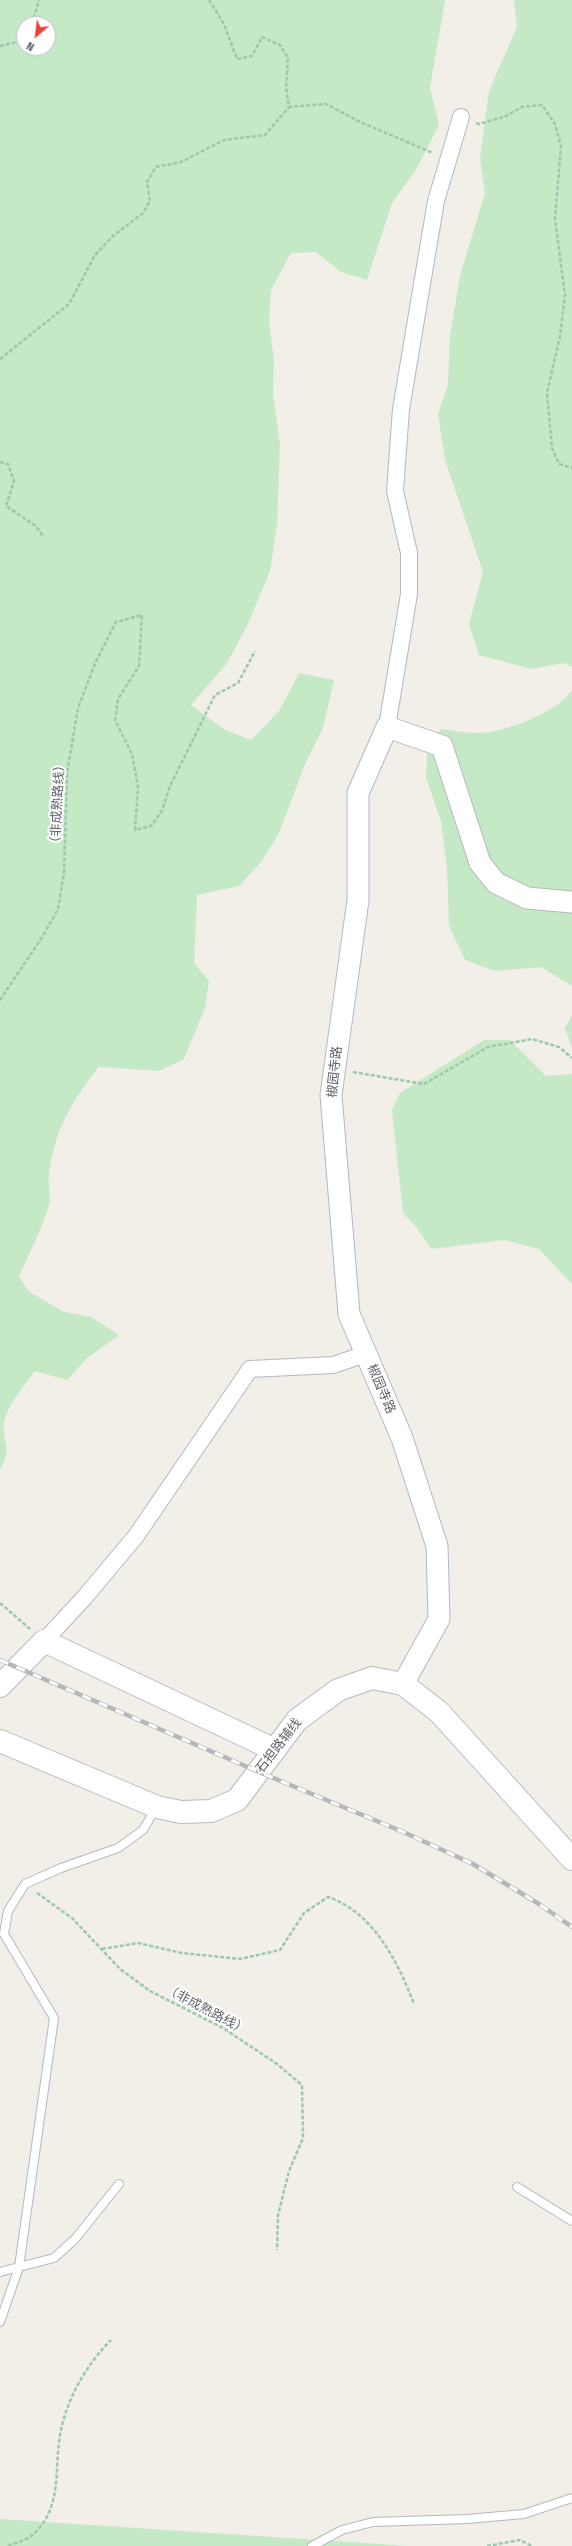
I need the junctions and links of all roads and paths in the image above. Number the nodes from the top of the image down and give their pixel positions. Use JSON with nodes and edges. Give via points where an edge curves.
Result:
{"nodes":[{"id":1,"x":39,"y":0,"type":"edge"},
{"id":2,"x":209,"y":0,"type":"edge"},
{"id":3,"x":34,"y":16,"type":"edge"},
{"id":4,"x":16,"y":42,"type":"edge"},
{"id":5,"x":0,"y":46,"type":"edge"},
{"id":6,"x":289,"y":106,"type":"junction"},
{"id":7,"x":461,"y":117,"type":"joint"},
{"id":8,"x":448,"y":159,"type":"junction"},
{"id":9,"x":0,"y":359,"type":"edge"},
{"id":10,"x":0,"y":462,"type":"edge"},
{"id":11,"x":572,"y":468,"type":"edge"},
{"id":12,"x":43,"y":536,"type":"dead end"},
{"id":13,"x":255,"y":652,"type":"dead end"},
{"id":14,"x":387,"y":727,"type":"junction"},
{"id":15,"x":572,"y":902,"type":"edge"},
{"id":16,"x":0,"y":1000,"type":"edge"},
{"id":17,"x":572,"y":1058,"type":"edge"},
{"id":18,"x":334,"y":1068,"type":"junction"},
{"id":19,"x":366,"y":1354,"type":"junction"},
{"id":20,"x":0,"y":1603,"type":"edge"},
{"id":21,"x":44,"y":1641,"type":"junction"},
{"id":22,"x":403,"y":1684,"type":"junction"},
{"id":23,"x":0,"y":1686,"type":"edge"},
{"id":24,"x":0,"y":1741,"type":"edge"},
{"id":25,"x":275,"y":1750,"type":"junction"},
{"id":26,"x":157,"y":1807,"type":"junction"},
{"id":27,"x":572,"y":1859,"type":"edge"},
{"id":28,"x":25,"y":1884,"type":"junction"},
{"id":29,"x":4,"y":1913,"type":"edge"},
{"id":30,"x":101,"y":1949,"type":"junction"},
{"id":31,"x":414,"y":2004,"type":"dead end"},
{"id":32,"x":118,"y":2184,"type":"dead end"},
{"id":33,"x":517,"y":2187,"type":"dead end"},
{"id":34,"x":572,"y":2221,"type":"edge"},
{"id":35,"x":277,"y":2250,"type":"dead end"},
{"id":36,"x":19,"y":2267,"type":"junction"},
{"id":37,"x":0,"y":2272,"type":"edge"},
{"id":38,"x":0,"y":2322,"type":"edge"},
{"id":39,"x":111,"y":2340,"type":"dead end"},
{"id":40,"x":572,"y":2498,"type":"edge"},
{"id":41,"x":8,"y":2546,"type":"edge"},
{"id":42,"x":312,"y":2546,"type":"edge"},
{"id":43,"x":487,"y":2546,"type":"edge"},
{"id":44,"x":532,"y":2546,"type":"edge"}],
"edges":[{"from":1,"to":3,"type":"path"},
{"from":2,"to":6,"type":"path","via":[[224,24],[237,59],[252,56],[262,37],[280,45],[288,58],[286,87]]},
{"from":4,"to":5,"type":"path"},
{"from":6,"to":8,"type":"path","via":[[326,104],[360,122]]},
{"from":6,"to":9,"type":"path","via":[[265,135],[224,140],[181,162],[156,167],[147,182],[150,201],[143,213],[113,236],[95,255],[69,304]]},
{"from":7,"to":8,"type":"street"},
{"from":7,"to":11,"type":"path","via":[[479,124],[504,117],[522,106],[542,105],[555,124],[561,146],[555,219],[565,295],[560,336],[546,393],[552,448],[559,464]]},
{"from":8,"to":14,"type":"street","via":[[436,201],[401,409],[395,491],[409,553],[409,594]]},
{"from":10,"to":12,"type":"path","via":[[8,464],[14,481],[6,506],[36,526]]},
{"from":13,"to":16,"type":"path","name":"（非成熟路线）","via":[[238,683],[215,695],[173,780],[162,811],[151,826],[135,830],[138,787],[132,754],[115,720],[118,699],[139,666],[142,615],[116,622],[96,661],[78,708],[67,773],[64,872],[58,909]]},
{"from":14,"to":15,"type":"street","via":[[442,746],[480,863],[496,883],[527,898]]},
{"from":14,"to":18,"type":"street","name":"椒园寺路","via":[[358,793],[358,900]]},
{"from":17,"to":18,"type":"path","via":[[559,1047],[532,1039],[488,1047],[424,1084]]},
{"from":18,"to":19,"type":"street","name":"椒园寺路","via":[[331,1095],[350,1314]]},
{"from":19,"to":21,"type":"street","via":[[333,1365],[250,1369],[136,1536]]},
{"from":19,"to":22,"type":"street","name":"椒园寺路","via":[[402,1438],[437,1546],[439,1619]]},
{"from":20,"to":21,"type":"path"},
{"from":21,"to":23,"type":"main road"},
{"from":21,"to":25,"type":"main road"},
{"from":22,"to":25,"type":"main road","name":"石担路辅线","via":[[372,1678],[338,1690],[297,1720]]},
{"from":22,"to":27,"type":"main road","name":"石担路辅线","via":[[439,1712]]},
{"from":24,"to":26,"type":"main road","name":"石担路辅线"},
{"from":25,"to":26,"type":"main road","name":"石担路辅线","via":[[237,1800],[211,1811],[181,1812]]},
{"from":26,"to":28,"type":"lane","via":[[143,1830],[118,1848]]},
{"from":28,"to":29,"type":"lane"},
{"from":28,"to":30,"type":"path","name":"（非成熟路线）","via":[[72,1918]]},
{"from":29,"to":36,"type":"lane","via":[[4,1934],[54,2018]]},
{"from":30,"to":31,"type":"path","via":[[138,1943],[182,1953],[240,1959],[280,1950],[304,1913],[328,1897],[343,1902],[371,1926],[400,1967]]},
{"from":30,"to":35,"type":"path","name":"（非成熟路线）","via":[[120,1969],[150,1991],[223,2028],[277,2064],[302,2085],[303,2138],[289,2170],[278,2214]]},
{"from":32,"to":36,"type":"lane","via":[[75,2239],[54,2258]]},
{"from":33,"to":34,"type":"lane"},
{"from":36,"to":37,"type":"lane"},
{"from":36,"to":38,"type":"lane"},
{"from":39,"to":41,"type":"path","via":[[84,2374],[68,2405],[60,2435],[57,2478],[51,2511],[30,2537]]},
{"from":40,"to":42,"type":"lane","via":[[524,2514],[373,2522],[342,2530]]},
{"from":43,"to":44,"type":"path","via":[[520,2540]]}]}
